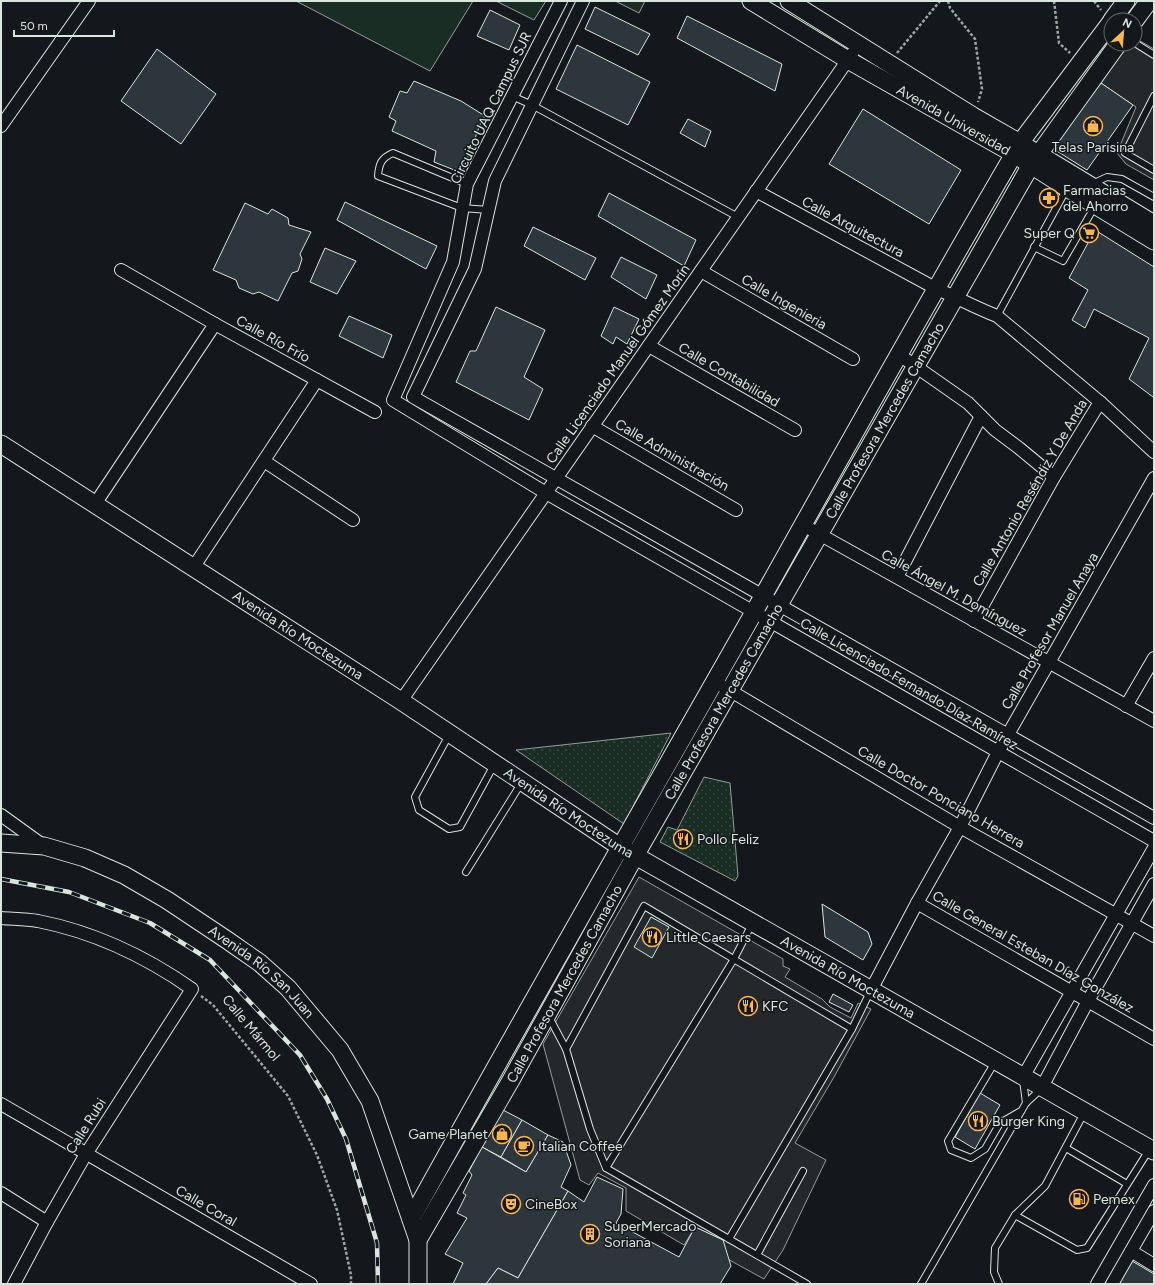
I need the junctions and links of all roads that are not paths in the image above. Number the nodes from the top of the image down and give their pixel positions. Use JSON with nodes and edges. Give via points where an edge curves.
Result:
{"nodes":[{"id":1,"x":89,"y":1,"type":"edge"},
{"id":2,"x":561,"y":1,"type":"edge"},
{"id":3,"x":583,"y":1,"type":"edge"},
{"id":4,"x":751,"y":1,"type":"edge"},
{"id":5,"x":789,"y":1,"type":"edge"},
{"id":6,"x":1126,"y":1,"type":"edge"},
{"id":7,"x":1149,"y":1,"type":"edge"},
{"id":8,"x":1118,"y":12,"type":"edge"},
{"id":9,"x":1141,"y":12,"type":"edge"},
{"id":10,"x":1103,"y":33,"type":"edge"},
{"id":11,"x":859,"y":44,"type":"junction"},
{"id":12,"x":1143,"y":48,"type":"edge"},
{"id":13,"x":1112,"y":52,"type":"edge"},
{"id":14,"x":1154,"y":55,"type":"edge"},
{"id":15,"x":848,"y":60,"type":"junction"},
{"id":16,"x":512,"y":96,"type":"junction"},
{"id":17,"x":1154,"y":96,"type":"edge"},
{"id":18,"x":532,"y":105,"type":"junction"},
{"id":19,"x":1,"y":126,"type":"edge"},
{"id":20,"x":1017,"y":148,"type":"junction"},
{"id":21,"x":1035,"y":160,"type":"junction"},
{"id":22,"x":1154,"y":170,"type":"edge"},
{"id":23,"x":468,"y":184,"type":"junction"},
{"id":24,"x":1089,"y":185,"type":"junction"},
{"id":25,"x":1067,"y":188,"type":"junction"},
{"id":26,"x":756,"y":191,"type":"junction"},
{"id":27,"x":1154,"y":197,"type":"edge"},
{"id":28,"x":1096,"y":206,"type":"junction"},
{"id":29,"x":462,"y":208,"type":"junction"},
{"id":30,"x":489,"y":210,"type":"junction"},
{"id":31,"x":738,"y":217,"type":"junction"},
{"id":32,"x":1154,"y":224,"type":"edge"},
{"id":33,"x":1154,"y":241,"type":"edge"},
{"id":34,"x":1034,"y":247,"type":"junction"},
{"id":35,"x":121,"y":270,"type":"dead end"},
{"id":36,"x":701,"y":271,"type":"junction"},
{"id":37,"x":935,"y":288,"type":"junction"},
{"id":38,"x":956,"y":297,"type":"junction"},
{"id":39,"x":997,"y":316,"type":"junction"},
{"id":40,"x":215,"y":324,"type":"junction"},
{"id":41,"x":649,"y":346,"type":"junction"},
{"id":42,"x":898,"y":354,"type":"junction"},
{"id":43,"x":853,"y":359,"type":"dead end"},
{"id":44,"x":916,"y":367,"type":"junction"},
{"id":45,"x":317,"y":380,"type":"junction"},
{"id":46,"x":1100,"y":402,"type":"junction"},
{"id":47,"x":375,"y":412,"type":"dead end"},
{"id":48,"x":981,"y":416,"type":"junction"},
{"id":49,"x":592,"y":426,"type":"junction"},
{"id":50,"x":794,"y":430,"type":"dead end"},
{"id":51,"x":1,"y":444,"type":"edge"},
{"id":52,"x":1154,"y":452,"type":"edge"},
{"id":53,"x":264,"y":461,"type":"junction"},
{"id":54,"x":1054,"y":477,"type":"junction"},
{"id":55,"x":1154,"y":478,"type":"edge"},
{"id":56,"x":556,"y":479,"type":"junction"},
{"id":57,"x":546,"y":493,"type":"junction"},
{"id":58,"x":95,"y":504,"type":"junction"},
{"id":59,"x":736,"y":510,"type":"dead end"},
{"id":60,"x":353,"y":520,"type":"dead end"},
{"id":61,"x":803,"y":525,"type":"junction"},
{"id":62,"x":820,"y":535,"type":"junction"},
{"id":63,"x":193,"y":568,"type":"junction"},
{"id":64,"x":896,"y":578,"type":"junction"},
{"id":65,"x":762,"y":596,"type":"junction"},
{"id":66,"x":779,"y":606,"type":"junction"},
{"id":67,"x":754,"y":612,"type":"junction"},
{"id":68,"x":974,"y":620,"type":"junction"},
{"id":69,"x":770,"y":621,"type":"junction"},
{"id":70,"x":1154,"y":658,"type":"edge"},
{"id":71,"x":1049,"y":663,"type":"junction"},
{"id":72,"x":714,"y":682,"type":"junction"},
{"id":73,"x":730,"y":691,"type":"junction"},
{"id":74,"x":401,"y":701,"type":"junction"},
{"id":75,"x":1126,"y":706,"type":"junction"},
{"id":76,"x":1154,"y":721,"type":"edge"},
{"id":77,"x":450,"y":734,"type":"junction"},
{"id":78,"x":1008,"y":735,"type":"junction"},
{"id":79,"x":998,"y":752,"type":"junction"},
{"id":80,"x":495,"y":764,"type":"junction"},
{"id":81,"x":522,"y":782,"type":"junction"},
{"id":82,"x":1,"y":815,"type":"edge"},
{"id":83,"x":1154,"y":818,"type":"edge"},
{"id":84,"x":960,"y":827,"type":"junction"},
{"id":85,"x":1154,"y":841,"type":"edge"},
{"id":86,"x":1,"y":843,"type":"edge"},
{"id":87,"x":44,"y":846,"type":"junction"},
{"id":88,"x":620,"y":847,"type":"junction"},
{"id":89,"x":1154,"y":848,"type":"edge"},
{"id":90,"x":635,"y":856,"type":"junction"},
{"id":91,"x":466,"y":872,"type":"dead end"},
{"id":92,"x":1154,"y":884,"type":"edge"},
{"id":93,"x":917,"y":903,"type":"junction"},
{"id":94,"x":1116,"y":914,"type":"junction"},
{"id":95,"x":1,"y":918,"type":"edge"},
{"id":96,"x":753,"y":923,"type":"junction"},
{"id":97,"x":1132,"y":924,"type":"junction"},
{"id":98,"x":1154,"y":936,"type":"edge"},
{"id":99,"x":734,"y":959,"type":"junction"},
{"id":100,"x":872,"y":990,"type":"junction"},
{"id":101,"x":1072,"y":991,"type":"junction"},
{"id":102,"x":1088,"y":1001,"type":"junction"},
{"id":103,"x":547,"y":1014,"type":"junction"},
{"id":104,"x":852,"y":1029,"type":"junction"},
{"id":105,"x":1154,"y":1039,"type":"edge"},
{"id":106,"x":566,"y":1049,"type":"junction"},
{"id":107,"x":995,"y":1060,"type":"junction"},
{"id":108,"x":493,"y":1071,"type":"junction"},
{"id":109,"x":1023,"y":1077,"type":"junction"},
{"id":110,"x":511,"y":1080,"type":"junction"},
{"id":111,"x":1042,"y":1088,"type":"junction"},
{"id":112,"x":1026,"y":1103,"type":"junction"},
{"id":113,"x":1,"y":1104,"type":"edge"},
{"id":114,"x":1020,"y":1112,"type":"junction"},
{"id":115,"x":1084,"y":1112,"type":"junction"},
{"id":116,"x":1066,"y":1148,"type":"junction"},
{"id":117,"x":1152,"y":1150,"type":"edge"},
{"id":118,"x":86,"y":1154,"type":"junction"},
{"id":119,"x":606,"y":1168,"type":"junction"},
{"id":120,"x":803,"y":1171,"type":"dead end"},
{"id":121,"x":1127,"y":1184,"type":"junction"},
{"id":122,"x":1154,"y":1185,"type":"edge"},
{"id":123,"x":1,"y":1193,"type":"edge"},
{"id":124,"x":1154,"y":1211,"type":"edge"},
{"id":125,"x":1016,"y":1216,"type":"junction"},
{"id":126,"x":412,"y":1219,"type":"junction"},
{"id":127,"x":47,"y":1222,"type":"junction"},
{"id":128,"x":729,"y":1239,"type":"junction"},
{"id":129,"x":418,"y":1240,"type":"junction"},
{"id":130,"x":1131,"y":1251,"type":"junction"},
{"id":131,"x":757,"y":1255,"type":"junction"},
{"id":132,"x":1154,"y":1265,"type":"edge"},
{"id":133,"x":14,"y":1284,"type":"edge"},
{"id":134,"x":311,"y":1284,"type":"edge"},
{"id":135,"x":418,"y":1284,"type":"edge"},
{"id":136,"x":807,"y":1284,"type":"edge"},
{"id":137,"x":921,"y":1284,"type":"edge"},
{"id":138,"x":999,"y":1284,"type":"edge"},
{"id":139,"x":1097,"y":1284,"type":"edge"},
{"id":140,"x":1112,"y":1284,"type":"edge"}],
"edges":[{"from":1,"to":19,"type":"street"},
{"from":2,"to":16,"type":"street","name":"Circuito UAQ Campus SJR"},
{"from":3,"to":18,"type":"street"},
{"from":4,"to":15,"type":"street","name":"Avenida Universidad"},
{"from":5,"to":11,"type":"street","name":"Avenida Universidad"},
{"from":6,"to":8,"type":"street","name":"Calle Profesora Mercedes Camacho"},
{"from":7,"to":9,"type":"street"},
{"from":10,"to":20,"type":"street","name":"Calle Profesora Mercedes Camacho"},
{"from":11,"to":15,"type":"street","name":"Calle Licenciado Manuel Gómez Morín"},
{"from":11,"to":20,"type":"street","name":"Avenida Universidad","via":[[973,116]]},
{"from":12,"to":14,"type":"lane"},
{"from":13,"to":21,"type":"street","name":"Calle Profesora Mercedes Camacho"},
{"from":15,"to":20,"type":"street","name":"Avenida Universidad"},
{"from":15,"to":26,"type":"street","name":"Calle Licenciado Manuel Gómez Morín"},
{"from":16,"to":18,"type":"lane"},
{"from":16,"to":23,"type":"street","name":"Circuito UAQ Campus SJR"},
{"from":17,"to":22,"type":"lane","via":[[1125,154]]},
{"from":18,"to":30,"type":"street","via":[[495,181]]},
{"from":18,"to":31,"type":"lane"},
{"from":20,"to":21,"type":"street","name":"Avenida Universidad"},
{"from":20,"to":37,"type":"street","name":"Calle Profesora Mercedes Camacho"},
{"from":21,"to":24,"type":"street","name":"Avenida Universidad"},
{"from":21,"to":25,"type":"street","name":"Avenida Universidad"},
{"from":21,"to":38,"type":"street","name":"Calle Profesora Mercedes Camacho"},
{"from":23,"to":29,"type":"street","name":"Circuito UAQ Campus SJR"},
{"from":23,"to":29,"type":"lane","via":[[392,153],[385,157],[379,166],[378,176]]},
{"from":24,"to":27,"type":"lane","via":[[1107,177],[1122,179]]},
{"from":24,"to":32,"type":"street","name":"Avenida Universidad"},
{"from":25,"to":28,"type":"street","name":"Avenida Universidad"},
{"from":25,"to":34,"type":"lane"},
{"from":26,"to":31,"type":"street","name":"Calle Licenciado Manuel Gómez Morín"},
{"from":26,"to":37,"type":"street","name":"Calle Arquitectura"},
{"from":28,"to":33,"type":"street","name":"Avenida Universidad"},
{"from":28,"to":34,"type":"lane","via":[[1063,261]]},
{"from":29,"to":30,"type":"lane"},
{"from":29,"to":57,"type":"street","name":"Circuito UAQ Campus SJR","via":[[453,262],[393,400]]},
{"from":30,"to":56,"type":"street","via":[[475,269],[413,397]]},
{"from":31,"to":36,"type":"street","name":"Calle Licenciado Manuel Gómez Morín"},
{"from":34,"to":39,"type":"lane"},
{"from":35,"to":40,"type":"street","name":"Calle Río Frío"},
{"from":36,"to":41,"type":"street","name":"Calle Licenciado Manuel Gómez Morín"},
{"from":36,"to":43,"type":"street","name":"Calle Ingenieria"},
{"from":37,"to":38,"type":"street","name":"Calle Arquitectura"},
{"from":37,"to":42,"type":"street","name":"Calle Profesora Mercedes Camacho"},
{"from":38,"to":39,"type":"street","name":"Calle Arquitectura"},
{"from":38,"to":44,"type":"street","name":"Calle Profesora Mercedes Camacho"},
{"from":39,"to":46,"type":"street","name":"Calle Arquitectura"},
{"from":40,"to":45,"type":"street","name":"Calle Río Frío"},
{"from":40,"to":58,"type":"street"},
{"from":41,"to":49,"type":"street","name":"Calle Licenciado Manuel Gómez Morín"},
{"from":41,"to":50,"type":"street","name":"Calle Contabilidad"},
{"from":42,"to":44,"type":"street"},
{"from":42,"to":61,"type":"street","name":"Calle Profesora Mercedes Camacho"},
{"from":44,"to":48,"type":"street","via":[[968,403]]},
{"from":44,"to":62,"type":"street","name":"Calle Profesora Mercedes Camacho"},
{"from":45,"to":47,"type":"street","name":"Calle Río Frío"},
{"from":45,"to":53,"type":"street"},
{"from":46,"to":52,"type":"street","name":"Calle Arquitectura"},
{"from":46,"to":54,"type":"street","name":"Calle Antonio Reséndiz Y De Anda"},
{"from":48,"to":54,"type":"street"},
{"from":48,"to":64,"type":"street"},
{"from":49,"to":56,"type":"street","name":"Calle Licenciado Manuel Gómez Morín"},
{"from":49,"to":59,"type":"street","name":"Calle Administración"},
{"from":51,"to":58,"type":"street","name":"Avenida Río Moctezuma"},
{"from":53,"to":60,"type":"street"},
{"from":53,"to":63,"type":"street"},
{"from":54,"to":68,"type":"street","name":"Calle Antonio Reséndiz Y De Anda"},
{"from":55,"to":71,"type":"street","name":"Calle Profesor Manuel Anaya"},
{"from":56,"to":57,"type":"street","name":"Calle Licenciado Manuel Gómez Morín"},
{"from":56,"to":65,"type":"street","name":"Calle Licenciado Fernando Díaz Ramírez"},
{"from":57,"to":67,"type":"street","name":"Calle Licenciado Fernando Díaz Ramírez"},
{"from":57,"to":74,"type":"street","name":"Calle Licenciado Manuel Gómez Morín"},
{"from":58,"to":63,"type":"street","name":"Avenida Río Moctezuma"},
{"from":61,"to":62,"type":"street","name":"Calle Ángel M. Domínguez"},
{"from":61,"to":65,"type":"street","name":"Calle Profesora Mercedes Camacho"},
{"from":62,"to":64,"type":"street","name":"Calle Ángel M. Domínguez"},
{"from":62,"to":66,"type":"street","name":"Calle Profesora Mercedes Camacho"},
{"from":63,"to":74,"type":"street","name":"Avenida Río Moctezuma"},
{"from":64,"to":68,"type":"street","name":"Calle Ángel M. Domínguez"},
{"from":65,"to":66,"type":"street","name":"Calle Licenciado Fernando Díaz Ramírez"},
{"from":65,"to":67,"type":"street","name":"Calle Profesora Mercedes Camacho"},
{"from":66,"to":69,"type":"street","name":"Calle Profesora Mercedes Camacho"},
{"from":66,"to":78,"type":"street","name":"Calle Licenciado Fernando Díaz Ramírez"},
{"from":67,"to":69,"type":"street","name":"Calle Licenciado Fernando Díaz Ramírez"},
{"from":67,"to":72,"type":"street","name":"Calle Profesora Mercedes Camacho"},
{"from":68,"to":71,"type":"street","name":"Calle Ángel M. Domínguez"},
{"from":69,"to":73,"type":"street","name":"Calle Profesora Mercedes Camacho"},
{"from":69,"to":79,"type":"street","name":"Calle Licenciado Fernando Díaz Ramírez"},
{"from":70,"to":75,"type":"street"},
{"from":71,"to":75,"type":"street","name":"Calle Ángel M. Domínguez"},
{"from":71,"to":78,"type":"street","name":"Calle Profesor Manuel Anaya"},
{"from":72,"to":73,"type":"street","name":"Calle Doctor Ponciano Herrera"},
{"from":72,"to":88,"type":"street","name":"Calle Profesora Mercedes Camacho"},
{"from":73,"to":84,"type":"street","name":"Calle Doctor Ponciano Herrera"},
{"from":73,"to":90,"type":"street","name":"Calle Profesora Mercedes Camacho"},
{"from":74,"to":77,"type":"street","name":"Avenida Río Moctezuma"},
{"from":75,"to":76,"type":"street","name":"Calle Ángel M. Domínguez"},
{"from":77,"to":80,"type":"street","name":"Avenida Río Moctezuma"},
{"from":77,"to":80,"type":"lane","via":[[415,797],[419,810],[449,829],[460,826]]},
{"from":78,"to":79,"type":"street","name":"Calle Profesor Manuel Anaya"},
{"from":78,"to":83,"type":"street","name":"Calle Licenciado Fernando Díaz Ramírez"},
{"from":79,"to":84,"type":"street","name":"Calle Profesor Manuel Anaya"},
{"from":79,"to":85,"type":"street","name":"Calle Licenciado Fernando Díaz Ramírez"},
{"from":80,"to":81,"type":"street","name":"Avenida Río Moctezuma"},
{"from":81,"to":88,"type":"street","name":"Avenida Río Moctezuma"},
{"from":81,"to":91,"type":"lane"},
{"from":82,"to":87,"type":"street"},
{"from":84,"to":93,"type":"street","name":"Calle Profesor Manuel Anaya"},
{"from":84,"to":94,"type":"street","name":"Calle Doctor Ponciano Herrera"},
{"from":86,"to":87,"type":"street","name":"Avenida Río San Juan"},
{"from":87,"to":126,"type":"street","name":"Avenida Río San Juan","via":[[85,858],[124,875],[167,900],[260,963],[288,988],[340,1050],[370,1101]]},
{"from":88,"to":90,"type":"street","name":"Avenida Río Moctezuma"},
{"from":88,"to":108,"type":"street","name":"Calle Profesora Mercedes Camacho"},
{"from":89,"to":94,"type":"street"},
{"from":90,"to":96,"type":"street","name":"Avenida Río Moctezuma"},
{"from":90,"to":103,"type":"street","name":"Calle Profesora Mercedes Camacho"},
{"from":92,"to":97,"type":"street"},
{"from":93,"to":100,"type":"street","name":"Calle Profesor Manuel Anaya"},
{"from":93,"to":101,"type":"street","name":"Calle General Esteban Díaz González"},
{"from":94,"to":97,"type":"street","name":"Calle Doctor Ponciano Herrera"},
{"from":94,"to":101,"type":"street"},
{"from":95,"to":118,"type":"street","name":"Calle Rubi","via":[[37,921],[80,932],[129,951],[192,988]]},
{"from":96,"to":99,"type":"lane"},
{"from":96,"to":100,"type":"street","name":"Avenida Río Moctezuma"},
{"from":97,"to":98,"type":"street","name":"Calle Doctor Ponciano Herrera"},
{"from":97,"to":102,"type":"street"},
{"from":99,"to":104,"type":"lane"},
{"from":99,"to":106,"type":"lane","via":[[644,906]]},
{"from":99,"to":119,"type":"lane"},
{"from":100,"to":104,"type":"lane"},
{"from":100,"to":107,"type":"street","name":"Avenida Río Moctezuma"},
{"from":101,"to":102,"type":"street","name":"Calle General Esteban Díaz González"},
{"from":101,"to":109,"type":"street"},
{"from":102,"to":105,"type":"street","name":"Calle General Esteban Díaz González"},
{"from":102,"to":111,"type":"street"},
{"from":103,"to":106,"type":"lane"},
{"from":103,"to":110,"type":"street","name":"Calle Profesora Mercedes Camacho"},
{"from":104,"to":128,"type":"lane"},
{"from":106,"to":119,"type":"lane","via":[[590,1129]]},
{"from":107,"to":109,"type":"street","name":"Avenida Río Moctezuma"},
{"from":107,"to":114,"type":"lane","via":[[948,1141],[951,1150],[971,1158],[985,1149],[1000,1123]]},
{"from":108,"to":110,"type":"street"},
{"from":108,"to":126,"type":"street","name":"Calle Profesora Mercedes Camacho"},
{"from":109,"to":111,"type":"street","name":"Avenida Río Moctezuma"},
{"from":109,"to":112,"type":"lane"},
{"from":110,"to":129,"type":"street","name":"Calle Profesora Mercedes Camacho"},
{"from":111,"to":112,"type":"lane"},
{"from":111,"to":115,"type":"street","name":"Avenida Río Moctezuma"},
{"from":112,"to":114,"type":"lane"},
{"from":113,"to":118,"type":"street","name":"Calle Coral"},
{"from":114,"to":137,"type":"lane"},
{"from":115,"to":116,"type":"lane"},
{"from":115,"to":117,"type":"street","name":"Avenida Río Moctezuma"},
{"from":116,"to":121,"type":"lane"},
{"from":116,"to":125,"type":"lane","via":[[1045,1186]]},
{"from":117,"to":121,"type":"lane"},
{"from":118,"to":127,"type":"street","name":"Calle Rubi"},
{"from":118,"to":134,"type":"street","name":"Calle Coral"},
{"from":119,"to":128,"type":"lane"},
{"from":120,"to":131,"type":"lane"},
{"from":121,"to":125,"type":"lane","via":[[1087,1248],[1077,1250]]},
{"from":122,"to":139,"type":"street"},
{"from":123,"to":127,"type":"street"},
{"from":124,"to":130,"type":"street"},
{"from":125,"to":138,"type":"lane","via":[[995,1248],[994,1272]]},
{"from":126,"to":129,"type":"street","name":"Avenida Río San Juan"},
{"from":127,"to":133,"type":"street","name":"Calle Rubi"},
{"from":128,"to":131,"type":"lane"},
{"from":129,"to":135,"type":"street"},
{"from":130,"to":132,"type":"street"},
{"from":130,"to":140,"type":"street"},
{"from":131,"to":136,"type":"lane"}]}
